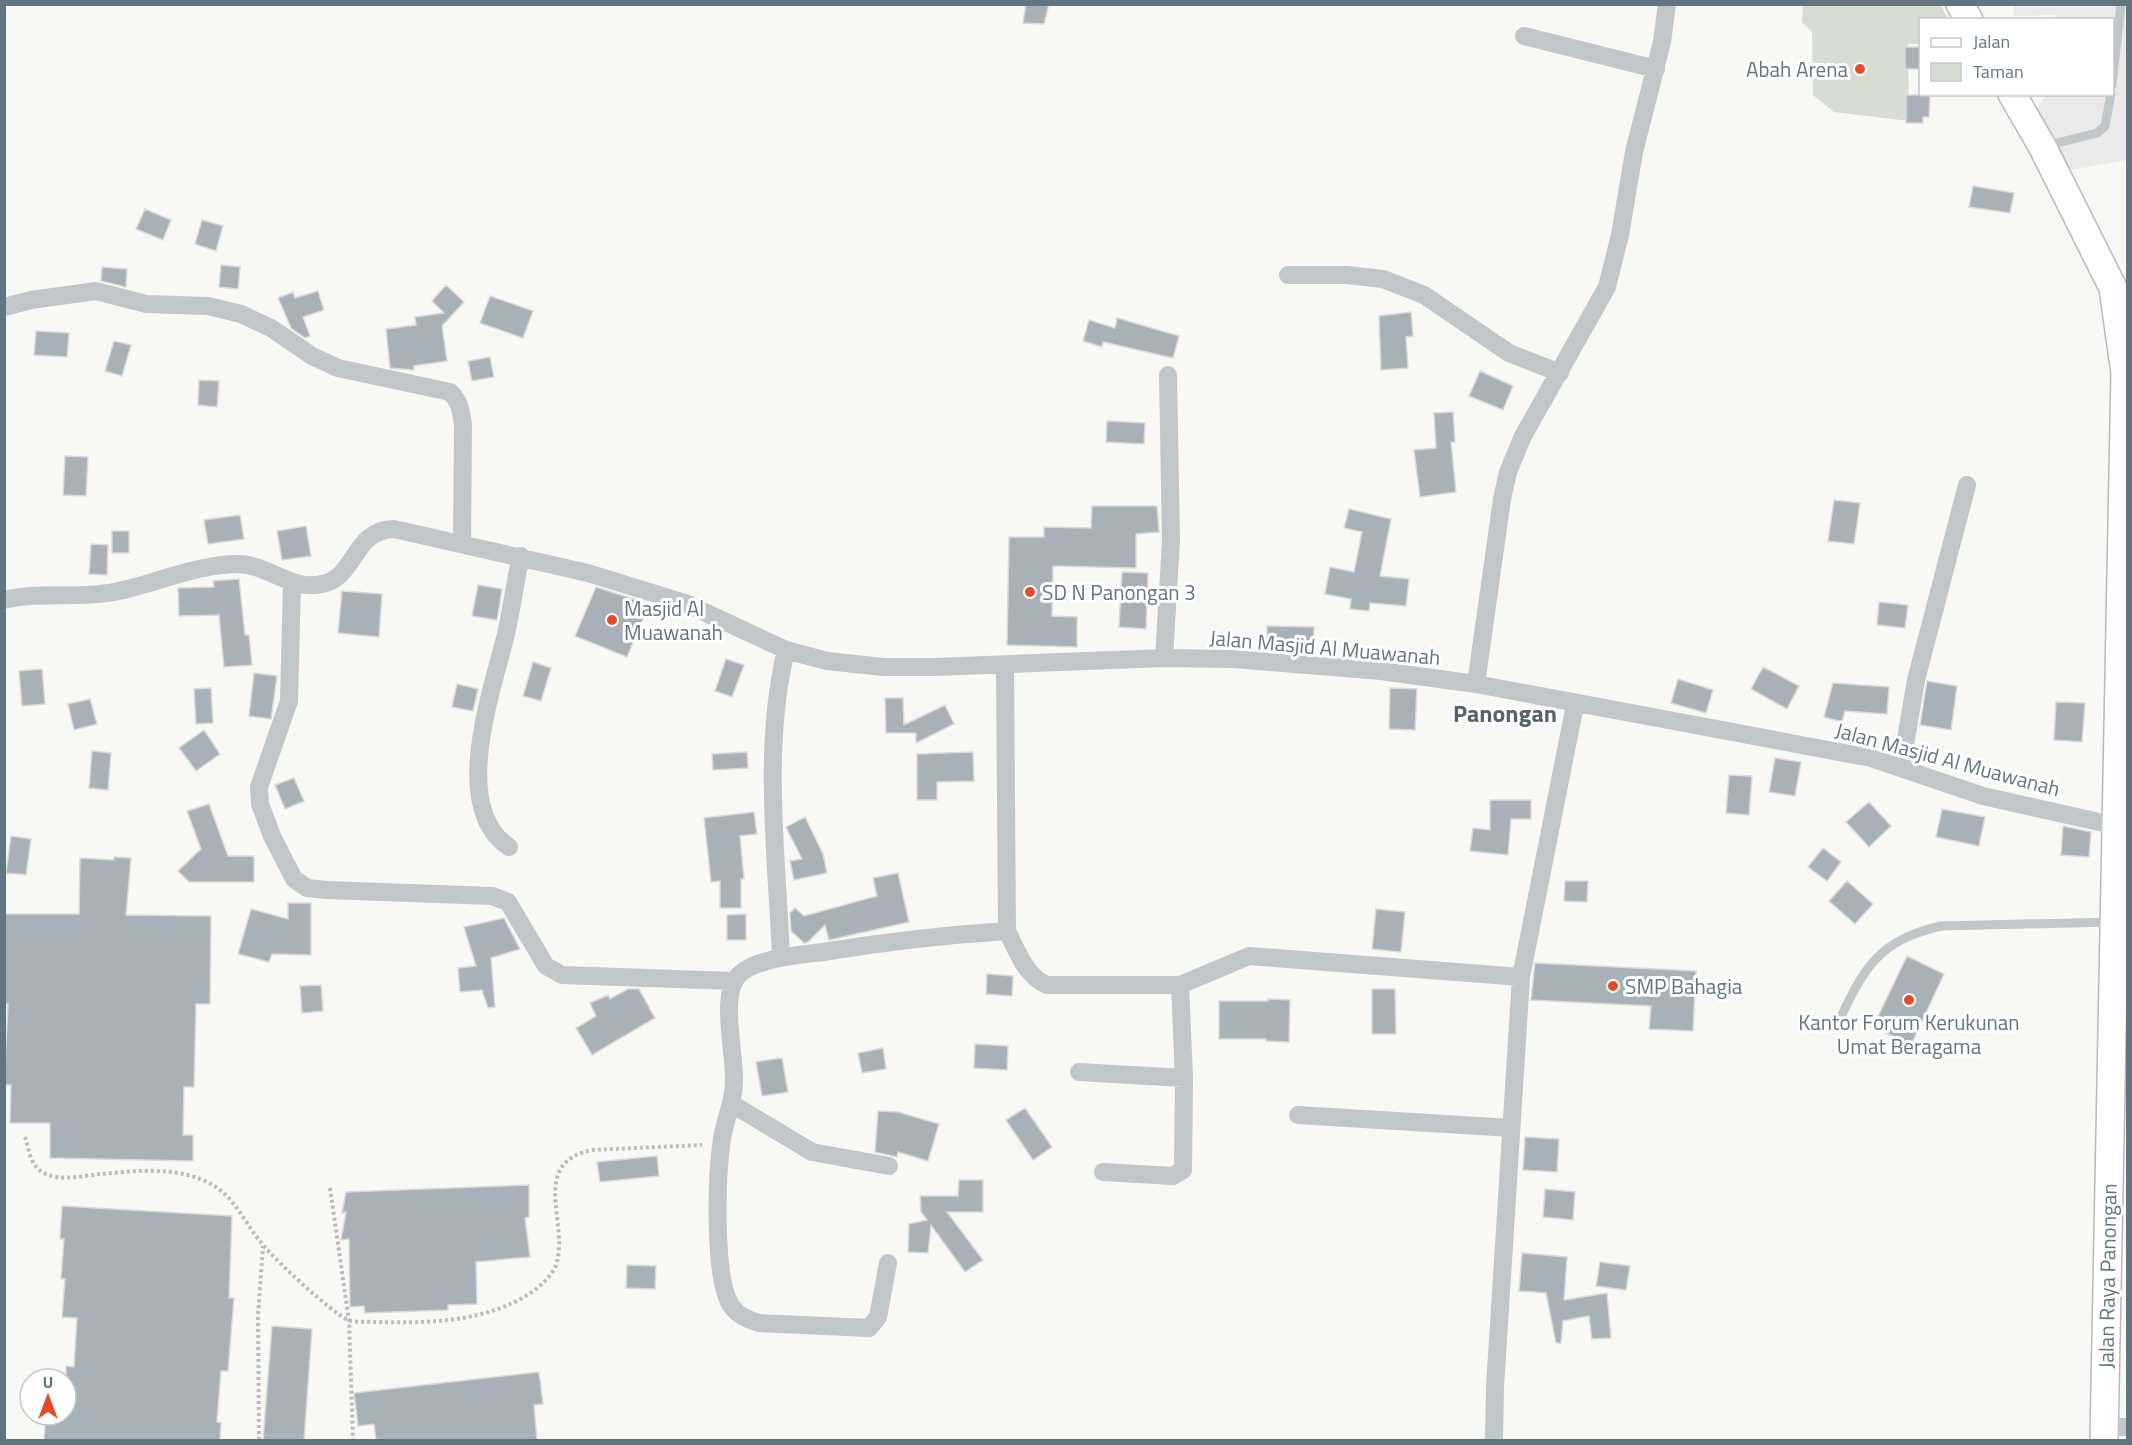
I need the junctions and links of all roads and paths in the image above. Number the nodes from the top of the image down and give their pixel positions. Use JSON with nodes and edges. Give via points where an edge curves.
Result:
{"nodes":[{"id":1,"x":1667,"y":4,"type":"edge"},
{"id":2,"x":1960,"y":4,"type":"edge"},
{"id":3,"x":2121,"y":4,"type":"edge"},
{"id":4,"x":1968,"y":18,"type":"edge"},
{"id":5,"x":1524,"y":36,"type":"dead end"},
{"id":6,"x":2114,"y":67,"type":"edge"},
{"id":7,"x":1656,"y":69,"type":"junction"},
{"id":8,"x":2013,"y":96,"type":"edge"},
{"id":9,"x":2111,"y":96,"type":"edge"},
{"id":10,"x":2042,"y":146,"type":"junction"},
{"id":11,"x":1288,"y":274,"type":"dead end"},
{"id":12,"x":4,"y":307,"type":"edge"},
{"id":13,"x":1560,"y":373,"type":"junction"},
{"id":14,"x":2126,"y":373,"type":"edge"},
{"id":15,"x":1168,"y":375,"type":"dead end"},
{"id":16,"x":1967,"y":485,"type":"dead end"},
{"id":17,"x":462,"y":543,"type":"junction"},
{"id":18,"x":521,"y":556,"type":"junction"},
{"id":19,"x":292,"y":583,"type":"junction"},
{"id":20,"x":4,"y":600,"type":"edge"},
{"id":21,"x":786,"y":650,"type":"junction"},
{"id":22,"x":1164,"y":658,"type":"junction"},
{"id":23,"x":1005,"y":665,"type":"junction"},
{"id":24,"x":1476,"y":684,"type":"junction"},
{"id":25,"x":1575,"y":705,"type":"junction"},
{"id":26,"x":1901,"y":768,"type":"junction"},
{"id":27,"x":2122,"y":827,"type":"edge"},
{"id":28,"x":509,"y":847,"type":"dead end"},
{"id":29,"x":2115,"y":922,"type":"junction"},
{"id":30,"x":1007,"y":931,"type":"junction"},
{"id":31,"x":782,"y":958,"type":"junction"},
{"id":32,"x":1521,"y":977,"type":"junction"},
{"id":33,"x":733,"y":981,"type":"junction"},
{"id":34,"x":1180,"y":985,"type":"junction"},
{"id":35,"x":1837,"y":1024,"type":"dead end"},
{"id":36,"x":1078,"y":1072,"type":"dead end"},
{"id":37,"x":1184,"y":1078,"type":"junction"},
{"id":38,"x":732,"y":1104,"type":"junction"},
{"id":39,"x":1298,"y":1115,"type":"dead end"},
{"id":40,"x":1511,"y":1128,"type":"junction"},
{"id":41,"x":25,"y":1137,"type":"dead end"},
{"id":42,"x":721,"y":1144,"type":"junction"},
{"id":43,"x":889,"y":1166,"type":"dead end"},
{"id":44,"x":1103,"y":1172,"type":"dead end"},
{"id":45,"x":330,"y":1188,"type":"dead end"},
{"id":46,"x":263,"y":1245,"type":"junction"},
{"id":47,"x":888,"y":1263,"type":"dead end"},
{"id":48,"x":349,"y":1321,"type":"junction"},
{"id":49,"x":2112,"y":1432,"type":"edge"},
{"id":50,"x":259,"y":1440,"type":"edge"},
{"id":51,"x":353,"y":1440,"type":"edge"},
{"id":52,"x":1494,"y":1440,"type":"edge"}],
"edges":[{"from":1,"to":7,"type":"street"},
{"from":2,"to":4,"type":"main road"},
{"from":3,"to":6,"type":"lane"},
{"from":5,"to":7,"type":"street"},
{"from":7,"to":13,"type":"street","via":[[1634,152],[1607,287]]},
{"from":8,"to":10,"type":"main road","name":"Jalan Raya Panongan"},
{"from":9,"to":10,"type":"lane","via":[[2105,126],[2097,133]]},
{"from":10,"to":14,"type":"main road","name":"Jalan Raya Panongan","via":[[2113,288]]},
{"from":11,"to":13,"type":"street","via":[[1347,274],[1383,279],[1424,295],[1509,353]]},
{"from":12,"to":17,"type":"street","via":[[96,291],[146,304],[208,306],[241,314],[271,328],[312,356],[338,368],[450,392],[461,408],[463,425]]},
{"from":13,"to":24,"type":"street","via":[[1523,436],[1508,472]]},
{"from":14,"to":27,"type":"main road","name":"Jalan Raya Panongan"},
{"from":15,"to":22,"type":"street","via":[[1171,541]]},
{"from":16,"to":26,"type":"street","via":[[1916,680]]},
{"from":17,"to":18,"type":"street","name":"Jalan Masjid Al Muawanah"},
{"from":17,"to":19,"type":"street","name":"Jalan Masjid Al Muawanah","via":[[381,529],[362,542],[333,580],[314,586]]},
{"from":18,"to":21,"type":"street","name":"Jalan Masjid Al Muawanah","via":[[685,603]]},
{"from":18,"to":28,"type":"street","via":[[507,632],[481,734],[479,788],[484,811],[497,840]]},
{"from":19,"to":20,"type":"street","via":[[259,567],[240,564],[112,593]]},
{"from":19,"to":33,"type":"street","via":[[289,701],[259,787],[263,813],[294,879],[307,888],[317,889],[492,896],[508,902],[546,966],[562,975]]},
{"from":21,"to":23,"type":"street","name":"Jalan Masjid Al Muawanah","via":[[827,661],[883,667]]},
{"from":21,"to":31,"type":"street","via":[[777,687],[772,745]]},
{"from":22,"to":23,"type":"street","name":"Jalan Masjid Al Muawanah"},
{"from":22,"to":24,"type":"street","name":"Jalan Masjid Al Muawanah","via":[[1381,671]]},
{"from":23,"to":30,"type":"street"},
{"from":24,"to":25,"type":"street","name":"Jalan Masjid Al Muawanah"},
{"from":25,"to":26,"type":"street","name":"Jalan Masjid Al Muawanah","via":[[1871,758]]},
{"from":25,"to":32,"type":"street"},
{"from":26,"to":27,"type":"street","name":"Jalan Masjid Al Muawanah","via":[[1983,796]]},
{"from":27,"to":29,"type":"main road","name":"Jalan Raya Panongan"},
{"from":29,"to":35,"type":"lane","via":[[1941,926],[1918,931],[1895,941],[1876,958]]},
{"from":29,"to":49,"type":"main road","name":"Jalan Raya Panongan"},
{"from":30,"to":31,"type":"street","via":[[924,936]]},
{"from":30,"to":34,"type":"street","via":[[1024,964],[1047,985]]},
{"from":31,"to":33,"type":"street","via":[[742,972]]},
{"from":32,"to":34,"type":"street","via":[[1249,956]]},
{"from":32,"to":40,"type":"street"},
{"from":33,"to":38,"type":"street","via":[[729,999]]},
{"from":34,"to":37,"type":"street"},
{"from":36,"to":37,"type":"street"},
{"from":37,"to":44,"type":"street","via":[[1182,1170],[1173,1176]]},
{"from":38,"to":42,"type":"street"},
{"from":38,"to":43,"type":"street","via":[[812,1152]]},
{"from":39,"to":40,"type":"street"},
{"from":40,"to":52,"type":"street"},
{"from":41,"to":46,"type":"path","via":[[33,1164],[43,1173],[59,1178],[155,1171],[180,1173],[208,1182],[230,1198]]},
{"from":42,"to":47,"type":"street","via":[[721,1268],[732,1306],[745,1319],[869,1328],[878,1317]]},
{"from":42,"to":48,"type":"path","via":[[592,1150],[567,1160],[557,1178],[556,1264],[550,1276],[508,1305],[455,1320]]},
{"from":45,"to":48,"type":"path"},
{"from":46,"to":48,"type":"path"},
{"from":46,"to":50,"type":"path","via":[[258,1315]]},
{"from":48,"to":51,"type":"path"}]}
